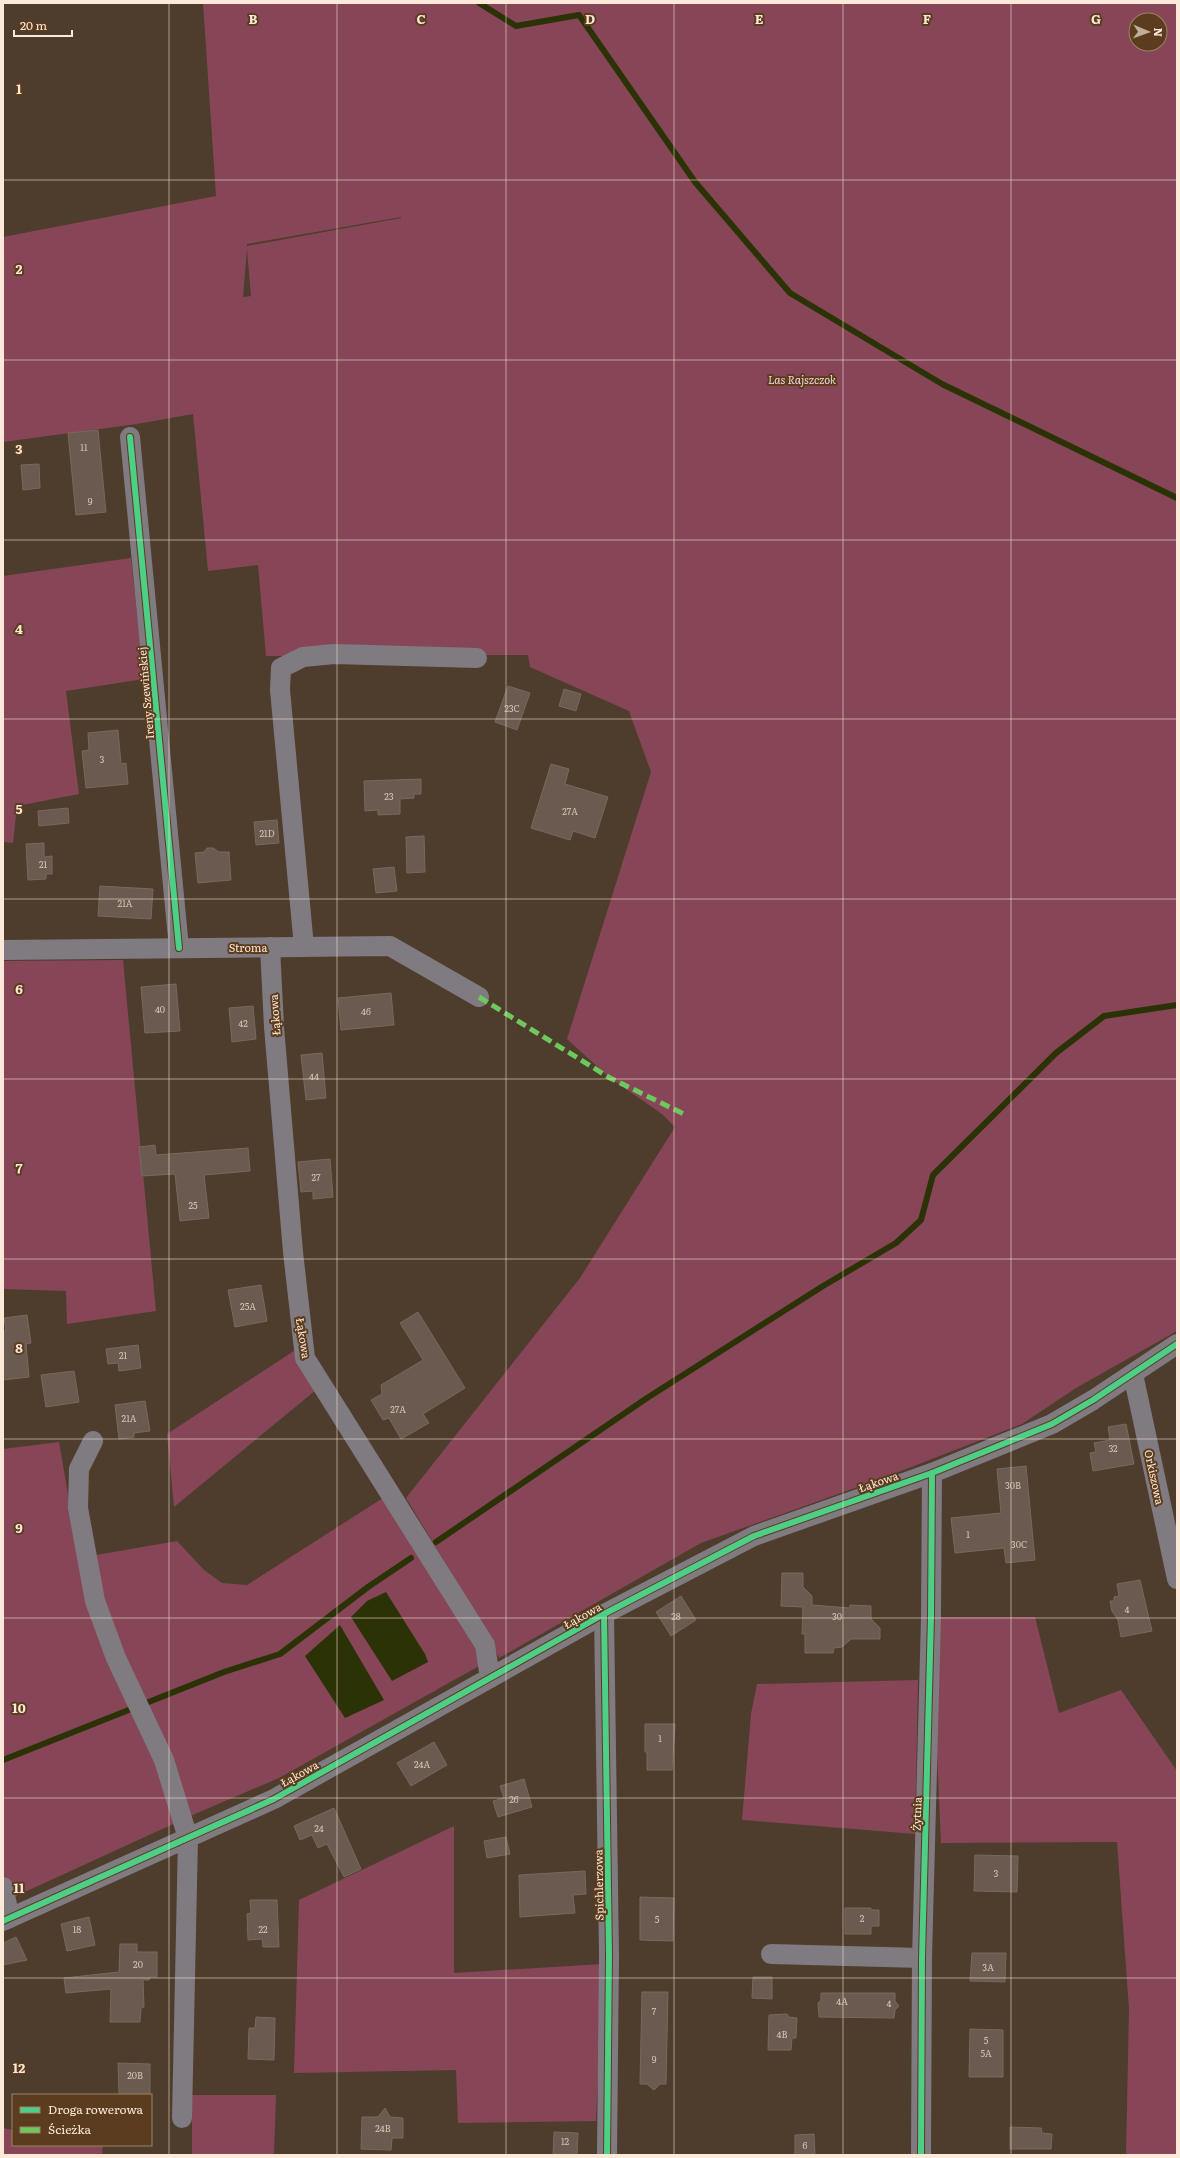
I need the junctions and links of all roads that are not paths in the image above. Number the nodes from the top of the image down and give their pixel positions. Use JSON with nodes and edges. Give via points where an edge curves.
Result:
{"nodes":[{"id":1,"x":130,"y":437,"type":"dead end"},
{"id":2,"x":477,"y":658,"type":"dead end"},
{"id":3,"x":270,"y":947,"type":"junction"},
{"id":4,"x":304,"y":947,"type":"junction"},
{"id":5,"x":179,"y":948,"type":"junction"},
{"id":6,"x":3,"y":950,"type":"edge"},
{"id":7,"x":479,"y":997,"type":"dead end"},
{"id":8,"x":1177,"y":1344,"type":"edge"},
{"id":9,"x":1133,"y":1374,"type":"junction"},
{"id":10,"x":93,"y":1441,"type":"dead end"},
{"id":11,"x":932,"y":1473,"type":"junction"},
{"id":12,"x":1177,"y":1579,"type":"edge"},
{"id":13,"x":604,"y":1614,"type":"junction"},
{"id":14,"x":490,"y":1678,"type":"junction"},
{"id":15,"x":188,"y":1838,"type":"junction"},
{"id":16,"x":3,"y":1887,"type":"edge"},
{"id":17,"x":7,"y":1920,"type":"edge"},
{"id":18,"x":771,"y":1954,"type":"dead end"},
{"id":19,"x":922,"y":1958,"type":"junction"},
{"id":20,"x":182,"y":2118,"type":"dead end"},
{"id":21,"x":607,"y":2155,"type":"edge"},
{"id":22,"x":921,"y":2155,"type":"edge"}],
"edges":[{"from":1,"to":5,"type":"street","name":"Ireny Szewińskiej"},
{"from":2,"to":4,"type":"street","via":[[334,654],[303,657],[281,668],[280,690]]},
{"from":3,"to":4,"type":"street","name":"Stroma"},
{"from":3,"to":5,"type":"street","name":"Stroma"},
{"from":3,"to":14,"type":"street","name":"Łąkowa","via":[[292,1244],[305,1358],[485,1645]]},
{"from":4,"to":7,"type":"street","name":"Stroma","via":[[390,946]]},
{"from":5,"to":6,"type":"street","name":"Stroma"},
{"from":8,"to":9,"type":"street","name":"Łąkowa"},
{"from":9,"to":11,"type":"street","name":"Łąkowa","via":[[1052,1424]]},
{"from":9,"to":12,"type":"street","name":"Orkiszowa"},
{"from":10,"to":15,"type":"street","via":[[79,1469],[78,1508],[95,1601],[116,1658],[164,1760]]},
{"from":11,"to":13,"type":"street","name":"Łąkowa","via":[[754,1536]]},
{"from":11,"to":19,"type":"street","name":"Żytnia"},
{"from":13,"to":14,"type":"street","name":"Łąkowa"},
{"from":13,"to":21,"type":"street","name":"Spichlerzowa","via":[[609,1955]]},
{"from":14,"to":15,"type":"street","name":"Łąkowa","via":[[274,1799]]},
{"from":15,"to":17,"type":"street","name":"Łąkowa"},
{"from":15,"to":20,"type":"street"},
{"from":16,"to":17,"type":"street"},
{"from":18,"to":19,"type":"street"},
{"from":19,"to":22,"type":"street","name":"Żytnia"}]}
